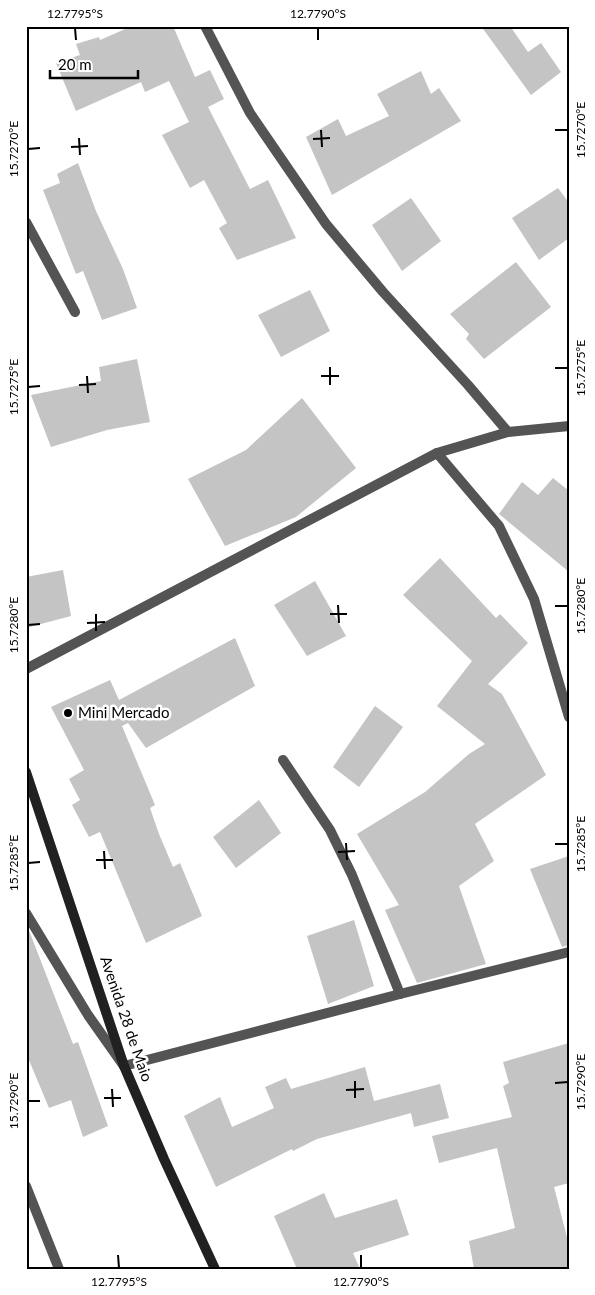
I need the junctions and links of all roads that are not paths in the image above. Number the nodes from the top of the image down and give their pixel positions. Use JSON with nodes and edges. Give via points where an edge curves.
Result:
{"nodes":[{"id":1,"x":206,"y":26,"type":"edge"},
{"id":2,"x":26,"y":222,"type":"edge"},
{"id":3,"x":74,"y":312,"type":"dead end"},
{"id":4,"x":569,"y":426,"type":"edge"},
{"id":5,"x":508,"y":432,"type":"junction"},
{"id":6,"x":436,"y":453,"type":"junction"},
{"id":7,"x":26,"y":669,"type":"edge"},
{"id":8,"x":569,"y":717,"type":"edge"},
{"id":9,"x":283,"y":760,"type":"dead end"},
{"id":10,"x":26,"y":772,"type":"edge"},
{"id":11,"x":26,"y":913,"type":"edge"},
{"id":12,"x":569,"y":952,"type":"edge"},
{"id":13,"x":400,"y":994,"type":"junction"},
{"id":14,"x":124,"y":1066,"type":"junction"},
{"id":15,"x":26,"y":1186,"type":"edge"},
{"id":16,"x":59,"y":1269,"type":"edge"},
{"id":17,"x":215,"y":1269,"type":"edge"}],
"edges":[{"from":1,"to":5,"type":"street","via":[[250,113],[326,224]]},
{"from":2,"to":3,"type":"street"},
{"from":4,"to":5,"type":"street"},
{"from":5,"to":6,"type":"street"},
{"from":6,"to":7,"type":"street"},
{"from":6,"to":8,"type":"street","via":[[499,526],[534,598]]},
{"from":9,"to":13,"type":"street","via":[[330,830],[352,875]]},
{"from":10,"to":14,"type":"street","name":"Avenida 28 de Maio"},
{"from":11,"to":14,"type":"street","via":[[88,1015]]},
{"from":12,"to":13,"type":"street"},
{"from":13,"to":14,"type":"street"},
{"from":14,"to":17,"type":"street","name":"Avenida 28 de Maio"},
{"from":15,"to":16,"type":"street"}]}
